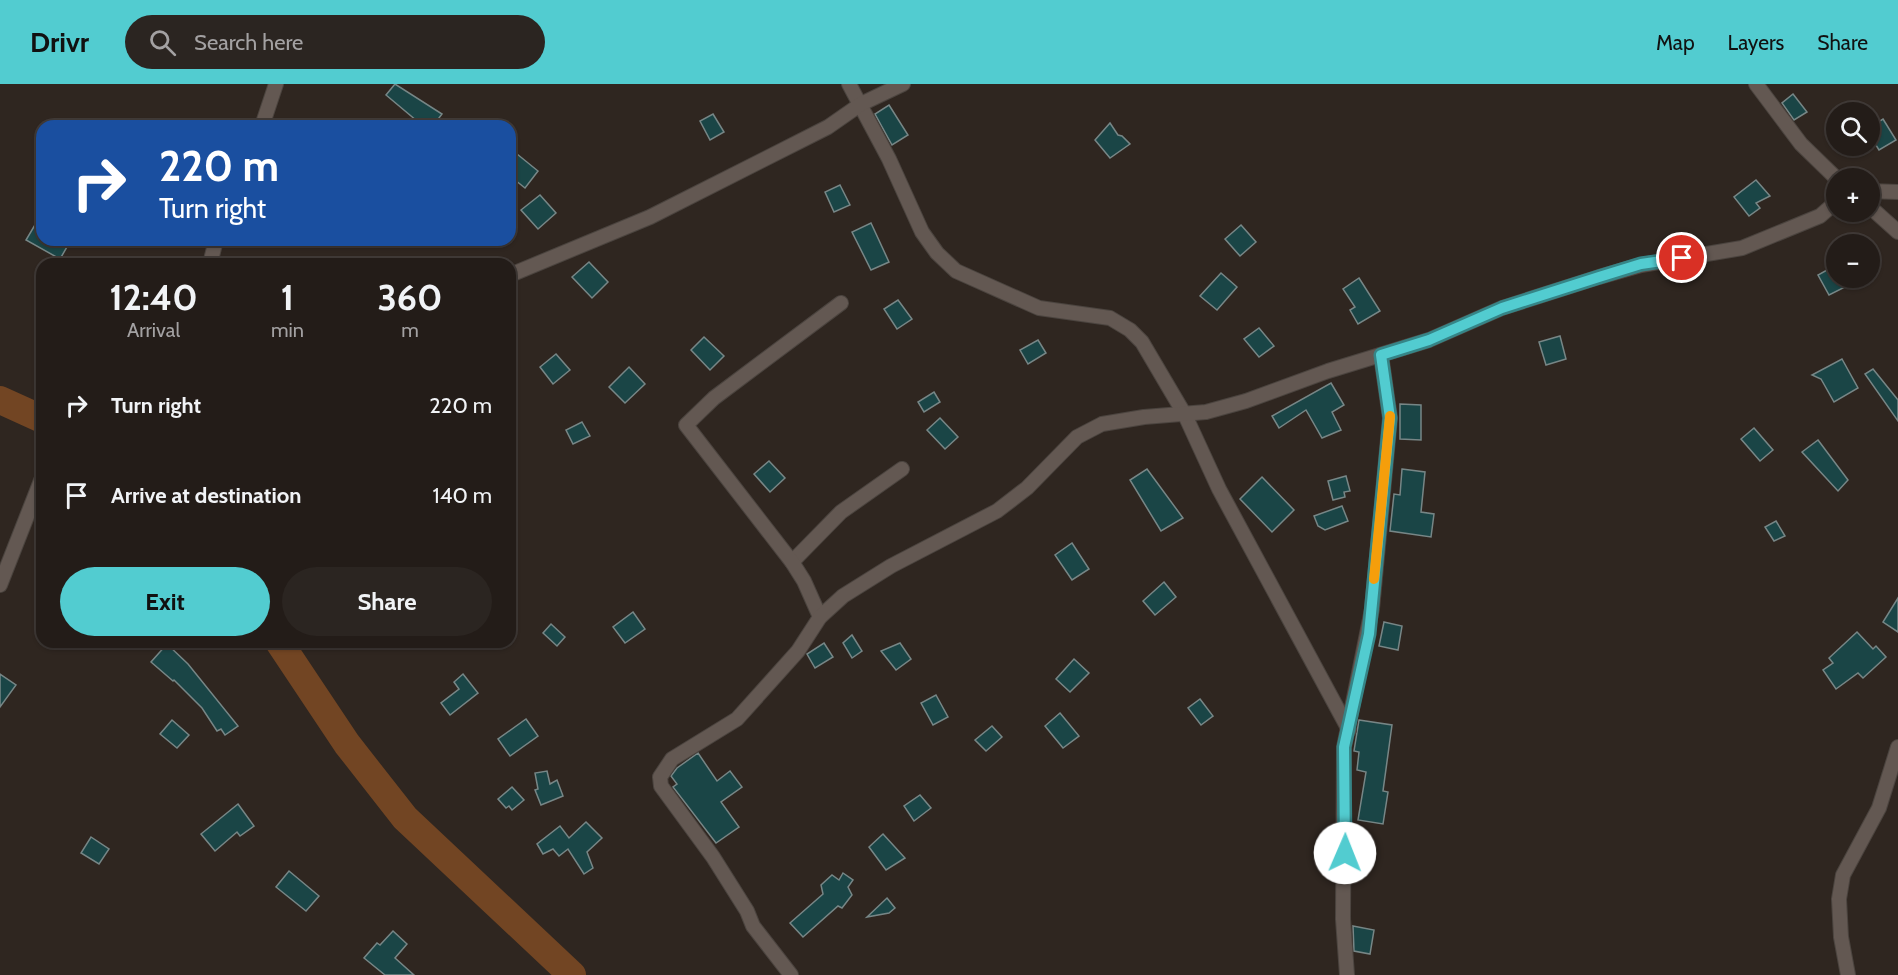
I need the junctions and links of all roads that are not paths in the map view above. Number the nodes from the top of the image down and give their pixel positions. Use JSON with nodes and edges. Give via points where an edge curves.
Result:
{"nodes":[{"id":1,"x":276,"y":84,"type":"edge"},
{"id":2,"x":849,"y":84,"type":"edge"},
{"id":3,"x":903,"y":84,"type":"edge"},
{"id":4,"x":1756,"y":84,"type":"edge"},
{"id":5,"x":861,"y":104,"type":"junction"},
{"id":6,"x":263,"y":120,"type":"edge"},
{"id":7,"x":1826,"y":168,"type":"edge"},
{"id":8,"x":1880,"y":191,"type":"edge"},
{"id":9,"x":1898,"y":192,"type":"edge"},
{"id":10,"x":1826,"y":211,"type":"edge"},
{"id":11,"x":1880,"y":216,"type":"edge"},
{"id":12,"x":1898,"y":232,"type":"edge"},
{"id":13,"x":516,"y":273,"type":"edge"},
{"id":14,"x":841,"y":303,"type":"dead end"},
{"id":15,"x":1381,"y":355,"type":"junction"},
{"id":16,"x":1185,"y":415,"type":"junction"},
{"id":17,"x":902,"y":469,"type":"dead end"},
{"id":18,"x":36,"y":493,"type":"edge"},
{"id":19,"x":792,"y":562,"type":"junction"},
{"id":20,"x":0,"y":585,"type":"edge"},
{"id":21,"x":820,"y":617,"type":"junction"},
{"id":22,"x":1349,"y":730,"type":"junction"},
{"id":23,"x":1898,"y":747,"type":"edge"},
{"id":24,"x":791,"y":975,"type":"edge"},
{"id":25,"x":1347,"y":975,"type":"edge"},
{"id":26,"x":1848,"y":975,"type":"edge"}],
"edges":[{"from":1,"to":6,"type":"street"},
{"from":2,"to":5,"type":"street"},
{"from":3,"to":5,"type":"street"},
{"from":4,"to":7,"type":"street","via":[[1801,144]]},
{"from":5,"to":13,"type":"street","via":[[828,127],[650,217]]},
{"from":5,"to":16,"type":"street","via":[[922,232],[936,253],[956,271],[1039,308],[1110,318],[1130,330],[1153,358]]},
{"from":8,"to":9,"type":"street"},
{"from":10,"to":15,"type":"street","via":[[1742,248],[1641,264],[1502,308],[1429,340]]},
{"from":11,"to":12,"type":"street"},
{"from":14,"to":19,"type":"street","via":[[714,398],[686,425]]},
{"from":15,"to":16,"type":"street","via":[[1246,401]]},
{"from":15,"to":22,"type":"street","via":[[1390,418],[1369,634]]},
{"from":16,"to":21,"type":"street","via":[[1144,417],[1093,428],[1077,437],[1027,488],[997,511],[891,566],[843,596]]},
{"from":16,"to":22,"type":"street","via":[[1219,489]]},
{"from":17,"to":19,"type":"street","via":[[841,512]]},
{"from":18,"to":20,"type":"street"},
{"from":19,"to":21,"type":"street"},
{"from":21,"to":24,"type":"street","via":[[798,651],[737,719],[672,759],[660,777],[661,786],[713,857],[753,926]]},
{"from":22,"to":25,"type":"street","via":[[1344,747],[1343,919]]},
{"from":23,"to":26,"type":"street","via":[[1879,808],[1843,875],[1839,899]]}]}
